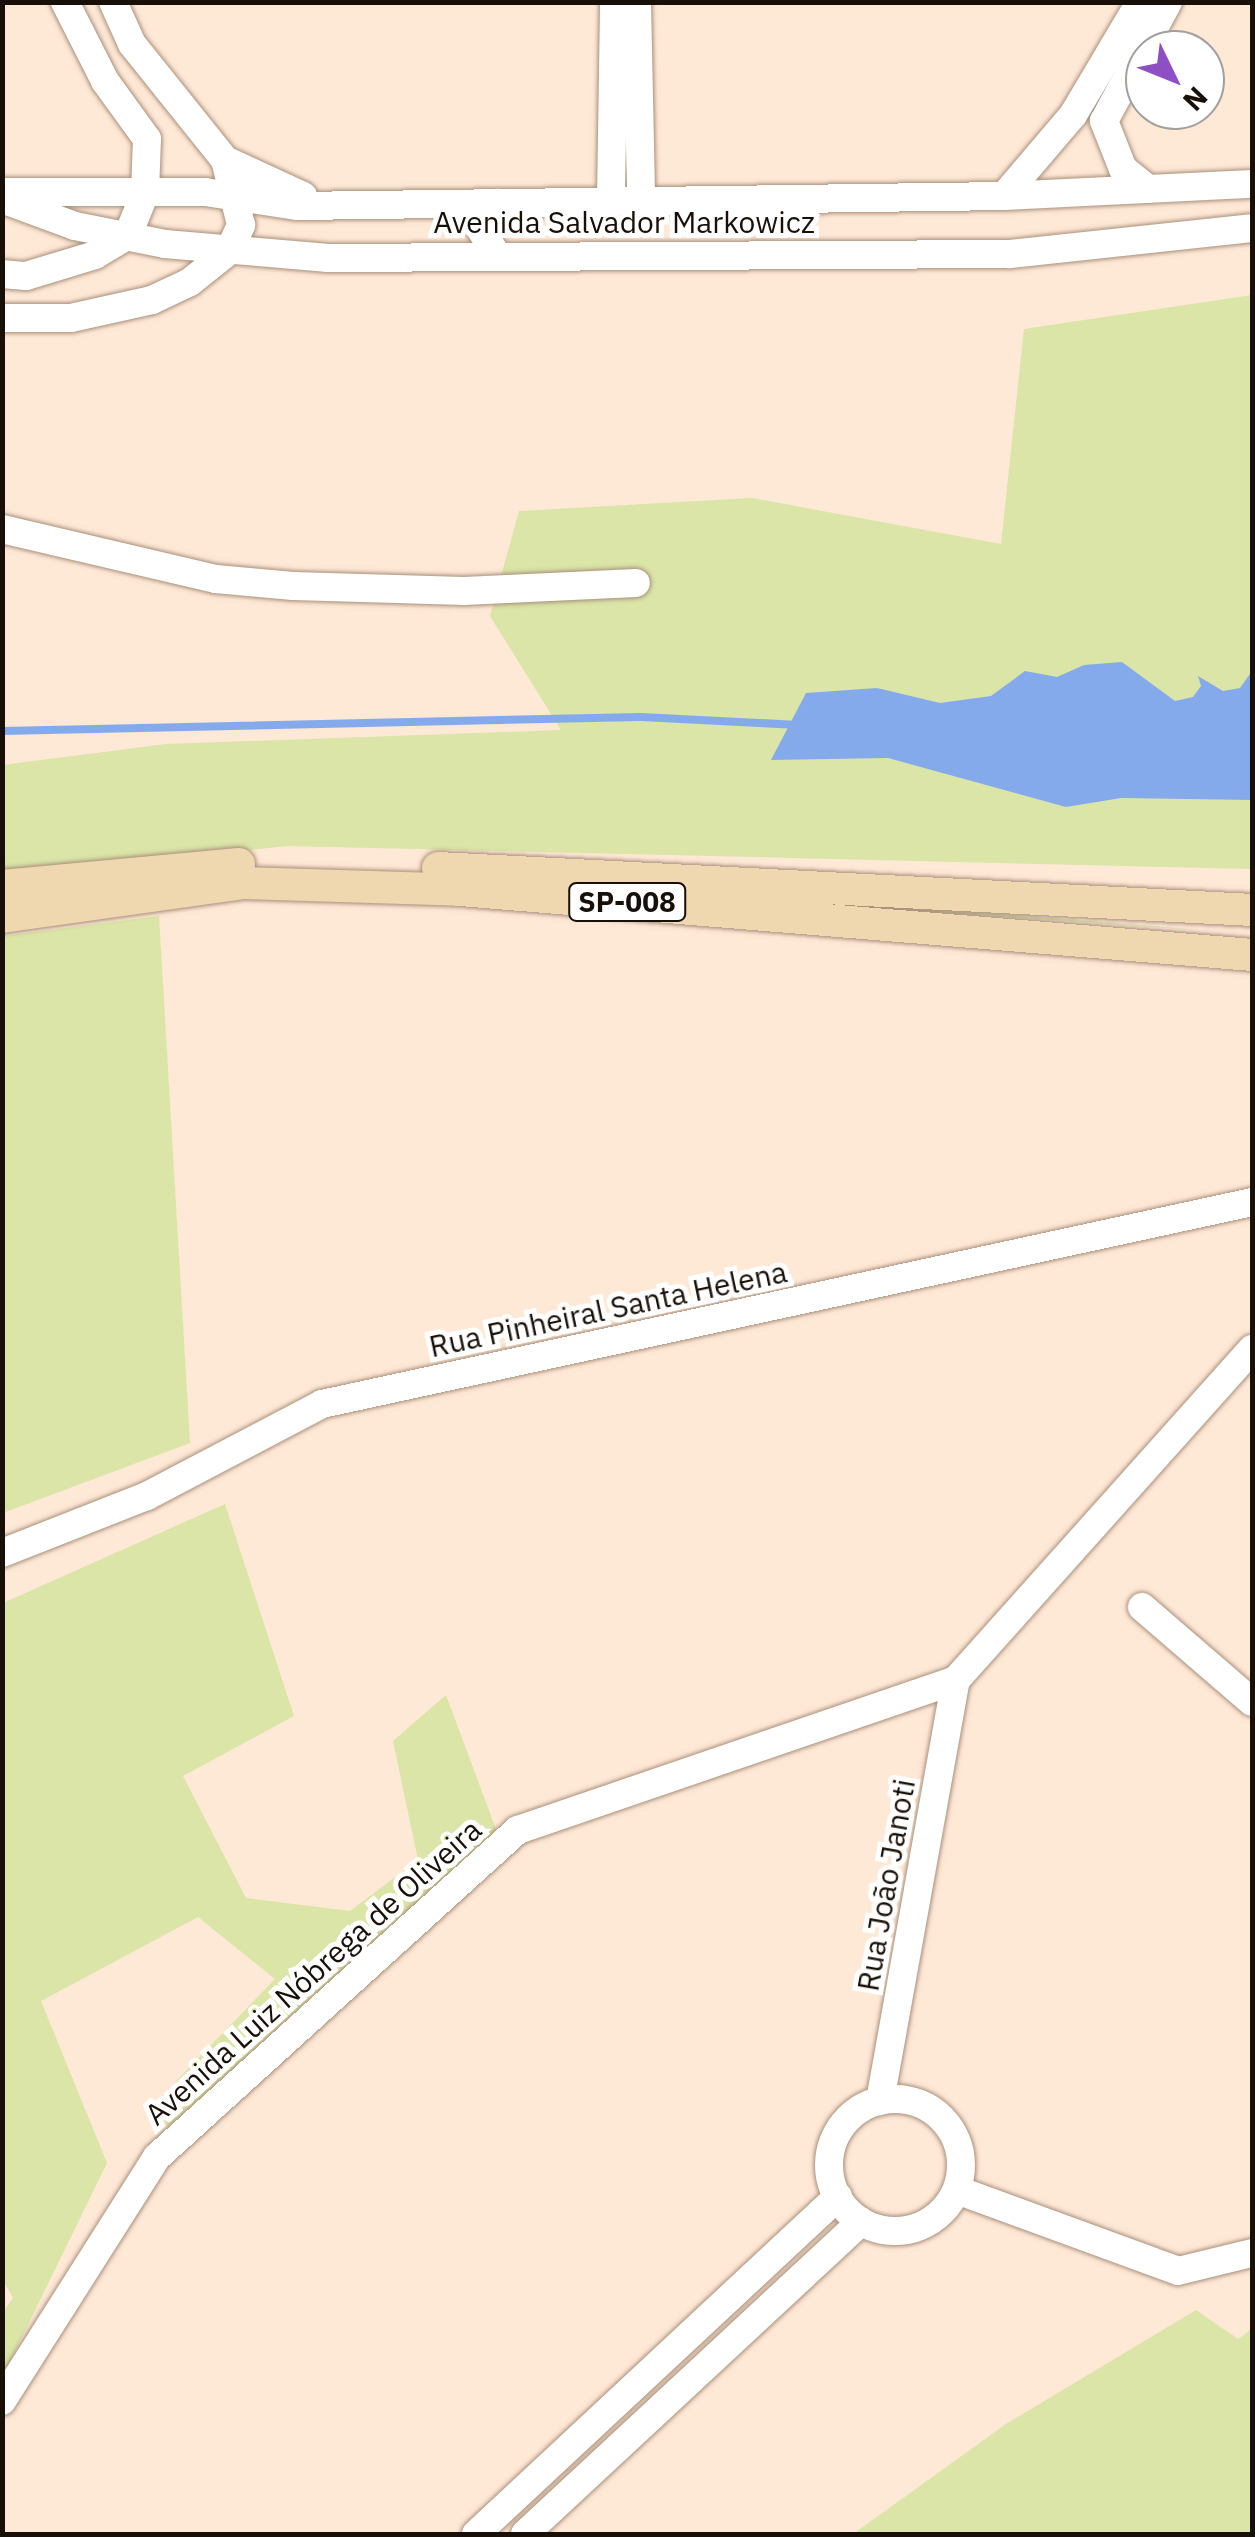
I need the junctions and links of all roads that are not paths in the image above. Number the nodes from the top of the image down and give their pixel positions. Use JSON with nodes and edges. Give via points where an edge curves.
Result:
{"nodes":[{"id":1,"x":66,"y":2,"type":"edge"},
{"id":2,"x":113,"y":2,"type":"edge"},
{"id":3,"x":614,"y":2,"type":"edge"},
{"id":4,"x":637,"y":2,"type":"edge"},
{"id":5,"x":1140,"y":2,"type":"edge"},
{"id":6,"x":1168,"y":2,"type":"edge"},
{"id":7,"x":1073,"y":115,"type":"junction"},
{"id":8,"x":1104,"y":120,"type":"junction"},
{"id":9,"x":225,"y":160,"type":"junction"},
{"id":10,"x":1252,"y":184,"type":"edge"},
{"id":11,"x":1148,"y":190,"type":"junction"},
{"id":12,"x":145,"y":193,"type":"junction"},
{"id":13,"x":2,"y":196,"type":"edge"},
{"id":14,"x":1004,"y":196,"type":"junction"},
{"id":15,"x":240,"y":198,"type":"junction"},
{"id":16,"x":611,"y":198,"type":"junction"},
{"id":17,"x":640,"y":198,"type":"junction"},
{"id":18,"x":498,"y":203,"type":"junction"},
{"id":19,"x":338,"y":206,"type":"junction"},
{"id":20,"x":1252,"y":228,"type":"edge"},
{"id":21,"x":128,"y":235,"type":"junction"},
{"id":22,"x":229,"y":251,"type":"junction"},
{"id":23,"x":496,"y":254,"type":"junction"},
{"id":24,"x":2,"y":274,"type":"edge"},
{"id":25,"x":2,"y":318,"type":"edge"},
{"id":26,"x":2,"y":528,"type":"edge"},
{"id":27,"x":636,"y":583,"type":"dead end"},
{"id":28,"x":2,"y":886,"type":"edge"},
{"id":29,"x":1252,"y":910,"type":"edge"},
{"id":30,"x":2,"y":917,"type":"edge"},
{"id":31,"x":1252,"y":956,"type":"edge"},
{"id":32,"x":1252,"y":1202,"type":"edge"},
{"id":33,"x":1252,"y":1349,"type":"edge"},
{"id":34,"x":2,"y":1553,"type":"edge"},
{"id":35,"x":1142,"y":1607,"type":"dead end"},
{"id":36,"x":956,"y":1680,"type":"junction"},
{"id":37,"x":1252,"y":1702,"type":"edge"},
{"id":38,"x":880,"y":2101,"type":"junction"},
{"id":39,"x":957,"y":2190,"type":"junction"},
{"id":40,"x":838,"y":2198,"type":"junction"},
{"id":41,"x":861,"y":2222,"type":"junction"},
{"id":42,"x":1252,"y":2254,"type":"edge"},
{"id":43,"x":2,"y":2401,"type":"edge"},
{"id":44,"x":476,"y":2534,"type":"edge"},
{"id":45,"x":525,"y":2534,"type":"edge"}],
"edges":[{"from":1,"to":12,"type":"street","via":[[105,81],[147,139]]},
{"from":2,"to":9,"type":"street","via":[[132,44]]},
{"from":3,"to":16,"type":"street"},
{"from":4,"to":17,"type":"street"},
{"from":5,"to":7,"type":"street"},
{"from":6,"to":8,"type":"street"},
{"from":7,"to":8,"type":"street"},
{"from":7,"to":14,"type":"street"},
{"from":8,"to":11,"type":"street","via":[[1123,169]]},
{"from":9,"to":15,"type":"street"},
{"from":9,"to":19,"type":"street","via":[[289,192]]},
{"from":10,"to":11,"type":"street","name":"Avenida Salvador Markowicz"},
{"from":11,"to":14,"type":"street","name":"Avenida Salvador Markowicz"},
{"from":12,"to":13,"type":"street","name":"Avenida Salvador Markowicz"},
{"from":12,"to":15,"type":"street","name":"Avenida Salvador Markowicz"},
{"from":12,"to":21,"type":"street"},
{"from":13,"to":21,"type":"street","name":"Avenida Salvador Markowicz","via":[[75,226]]},
{"from":14,"to":17,"type":"street","name":"Avenida Salvador Markowicz"},
{"from":15,"to":19,"type":"street","name":"Avenida Salvador Markowicz"},
{"from":15,"to":22,"type":"street","via":[[242,225]]},
{"from":16,"to":17,"type":"street","name":"Avenida Salvador Markowicz"},
{"from":16,"to":18,"type":"street","name":"Avenida Salvador Markowicz"},
{"from":18,"to":19,"type":"street","name":"Avenida Salvador Markowicz"},
{"from":18,"to":23,"type":"street","via":[[478,225]]},
{"from":20,"to":23,"type":"street","name":"Avenida Salvador Markowicz","via":[[1010,254]]},
{"from":21,"to":22,"type":"street","name":"Avenida Salvador Markowicz"},
{"from":21,"to":24,"type":"street","via":[[89,258],[26,276]]},
{"from":22,"to":23,"type":"street","name":"Avenida Salvador Markowicz","via":[[328,258]]},
{"from":22,"to":25,"type":"street","via":[[190,282],[152,300],[71,318]]},
{"from":26,"to":27,"type":"street","via":[[216,579],[293,586],[464,591]]},
{"from":28,"to":29,"type":"main road","number":"SP-008","via":[[130,870],[287,864],[579,871]]},
{"from":30,"to":31,"type":"main road","number":"SP-008","via":[[262,883],[460,890],[985,928]]},
{"from":32,"to":34,"type":"street","name":"Rua Pinheiral Santa Helena","via":[[322,1404],[147,1496]]},
{"from":33,"to":36,"type":"street"},
{"from":35,"to":37,"type":"street"},
{"from":36,"to":38,"type":"street","name":"Rua João Janoti"},
{"from":36,"to":43,"type":"street","name":"Avenida Luiz Nóbrega de Oliveira","via":[[518,1830],[157,2157]]},
{"from":38,"to":39,"type":"street","via":[[920,2104],[945,2122],[960,2150]]},
{"from":38,"to":40,"type":"street","via":[[845,2122],[833,2142],[829,2164]]},
{"from":39,"to":41,"type":"street","via":[[944,2210],[916,2227],[882,2230]]},
{"from":39,"to":42,"type":"street","via":[[1178,2271]]},
{"from":40,"to":41,"type":"street"},
{"from":40,"to":44,"type":"street"},
{"from":41,"to":45,"type":"street"}]}
